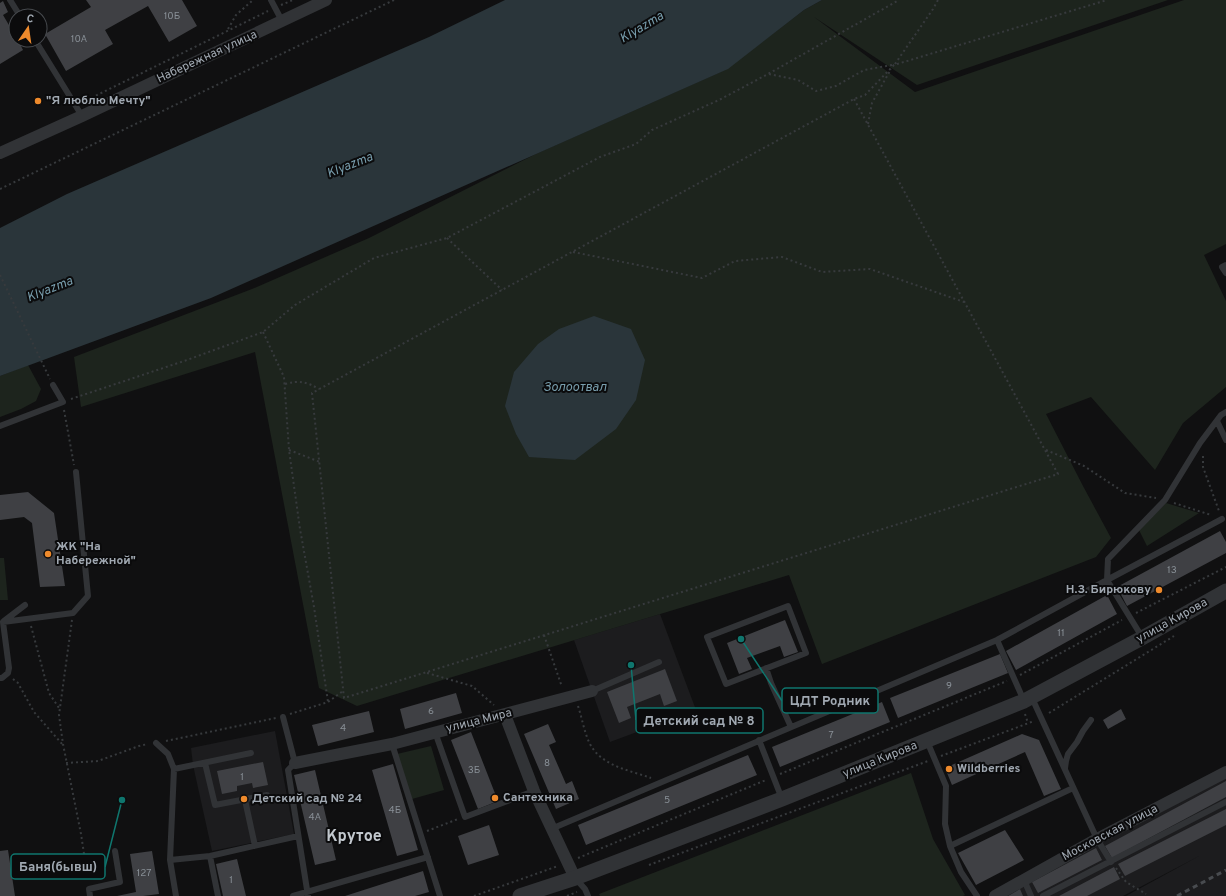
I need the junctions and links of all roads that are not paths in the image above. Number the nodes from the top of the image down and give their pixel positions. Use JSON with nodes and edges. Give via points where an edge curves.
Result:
{"nodes":[{"id":1,"x":271,"y":0,"type":"edge"},
{"id":2,"x":326,"y":0,"type":"edge"},
{"id":3,"x":282,"y":21,"type":"junction"},
{"id":4,"x":40,"y":48,"type":"edge"},
{"id":5,"x":82,"y":116,"type":"junction"},
{"id":6,"x":0,"y":153,"type":"edge"},
{"id":7,"x":1226,"y":265,"type":"edge"},
{"id":8,"x":1226,"y":273,"type":"edge"},
{"id":9,"x":53,"y":385,"type":"road end"},
{"id":10,"x":1226,"y":412,"type":"edge"},
{"id":11,"x":1217,"y":421,"type":"junction"},
{"id":12,"x":0,"y":426,"type":"edge"},
{"id":13,"x":1226,"y":440,"type":"edge"},
{"id":14,"x":76,"y":472,"type":"road end"},
{"id":15,"x":1222,"y":519,"type":"road end"},
{"id":16,"x":1107,"y":580,"type":"junction"},
{"id":17,"x":1226,"y":591,"type":"edge"},
{"id":18,"x":24,"y":605,"type":"dead end"},
{"id":19,"x":3,"y":622,"type":"junction"},
{"id":20,"x":1142,"y":638,"type":"junction"},
{"id":21,"x":997,"y":640,"type":"junction"},
{"id":22,"x":659,"y":662,"type":"dead end"},
{"id":23,"x":766,"y":668,"type":"junction"},
{"id":24,"x":0,"y":678,"type":"edge"},
{"id":25,"x":592,"y":691,"type":"joint"},
{"id":26,"x":1028,"y":699,"type":"junction"},
{"id":27,"x":506,"y":715,"type":"junction"},
{"id":28,"x":283,"y":717,"type":"road end"},
{"id":29,"x":1091,"y":720,"type":"dead end"},
{"id":30,"x":791,"y":727,"type":"junction"},
{"id":31,"x":434,"y":732,"type":"junction"},
{"id":32,"x":759,"y":740,"type":"junction"},
{"id":33,"x":927,"y":741,"type":"junction"},
{"id":34,"x":156,"y":743,"type":"road end"},
{"id":35,"x":392,"y":744,"type":"junction"},
{"id":36,"x":251,"y":753,"type":"dead end"},
{"id":37,"x":205,"y":763,"type":"junction"},
{"id":38,"x":295,"y":763,"type":"junction"},
{"id":39,"x":174,"y":769,"type":"junction"},
{"id":40,"x":1065,"y":770,"type":"junction"},
{"id":41,"x":1226,"y":772,"type":"edge"},
{"id":42,"x":1073,"y":788,"type":"junction"},
{"id":43,"x":534,"y":792,"type":"junction"},
{"id":44,"x":267,"y":795,"type":"dead end"},
{"id":45,"x":782,"y":799,"type":"junction"},
{"id":46,"x":245,"y":800,"type":"junction"},
{"id":47,"x":1226,"y":802,"type":"edge"},
{"id":48,"x":551,"y":829,"type":"junction"},
{"id":49,"x":298,"y":836,"type":"junction"},
{"id":50,"x":1097,"y":839,"type":"junction"},
{"id":51,"x":255,"y":846,"type":"junction"},
{"id":52,"x":950,"y":846,"type":"junction"},
{"id":53,"x":115,"y":851,"type":"dead end"},
{"id":54,"x":210,"y":856,"type":"junction"},
{"id":55,"x":428,"y":857,"type":"junction"},
{"id":56,"x":170,"y":860,"type":"junction"},
{"id":57,"x":1112,"y":862,"type":"junction"},
{"id":58,"x":575,"y":878,"type":"junction"},
{"id":59,"x":1024,"y":880,"type":"junction"},
{"id":60,"x":307,"y":894,"type":"edge"},
{"id":61,"x":90,"y":896,"type":"edge"},
{"id":62,"x":176,"y":896,"type":"edge"},
{"id":63,"x":218,"y":896,"type":"edge"},
{"id":64,"x":293,"y":896,"type":"edge"},
{"id":65,"x":440,"y":896,"type":"edge"},
{"id":66,"x":520,"y":896,"type":"edge"},
{"id":67,"x":588,"y":896,"type":"edge"},
{"id":68,"x":977,"y":896,"type":"edge"},
{"id":69,"x":995,"y":896,"type":"edge"},
{"id":70,"x":1031,"y":896,"type":"edge"},
{"id":71,"x":1043,"y":896,"type":"edge"}],
"edges":[{"from":1,"to":3,"type":"lane"},
{"from":2,"to":3,"type":"street","name":"Набережная улица"},
{"from":3,"to":5,"type":"street","name":"Набережная улица"},
{"from":4,"to":5,"type":"lane"},
{"from":5,"to":6,"type":"street","name":"Набережная улица"},
{"from":7,"to":8,"type":"lane","via":[[1222,267]]},
{"from":9,"to":12,"type":"lane","via":[[63,402]]},
{"from":10,"to":11,"type":"lane"},
{"from":11,"to":13,"type":"lane"},
{"from":11,"to":16,"type":"lane","via":[[1165,500],[1108,559]]},
{"from":14,"to":19,"type":"lane","via":[[88,596],[73,613]]},
{"from":15,"to":16,"type":"lane"},
{"from":16,"to":20,"type":"lane"},
{"from":16,"to":21,"type":"lane"},
{"from":17,"to":20,"type":"street","name":"улица Кирова"},
{"from":18,"to":19,"type":"lane"},
{"from":19,"to":24,"type":"lane","via":[[9,668],[8,673]]},
{"from":20,"to":26,"type":"street","name":"улица Кирова"},
{"from":21,"to":26,"type":"lane"},
{"from":21,"to":30,"type":"lane"},
{"from":22,"to":25,"type":"lane","name":"улица Мира"},
{"from":23,"to":23,"type":"lane","via":[[726,684],[707,637],[788,606],[806,653]]},
{"from":23,"to":30,"type":"lane"},
{"from":25,"to":27,"type":"street","name":"улица Мира"},
{"from":26,"to":33,"type":"street","name":"улица Кирова"},
{"from":26,"to":40,"type":"lane"},
{"from":27,"to":31,"type":"street","name":"улица Мира"},
{"from":27,"to":43,"type":"street"},
{"from":28,"to":38,"type":"lane"},
{"from":29,"to":40,"type":"lane","via":[[1067,758]]},
{"from":30,"to":32,"type":"lane"},
{"from":31,"to":35,"type":"street","name":"улица Мира"},
{"from":31,"to":43,"type":"lane","via":[[465,817]]},
{"from":32,"to":45,"type":"lane"},
{"from":32,"to":48,"type":"lane"},
{"from":33,"to":45,"type":"street","name":"улица Кирова"},
{"from":33,"to":52,"type":"lane","via":[[946,786],[945,824]]},
{"from":34,"to":39,"type":"lane","via":[[168,754]]},
{"from":35,"to":38,"type":"street","name":"улица Мира"},
{"from":35,"to":55,"type":"lane"},
{"from":36,"to":37,"type":"lane"},
{"from":37,"to":39,"type":"lane"},
{"from":37,"to":46,"type":"lane","via":[[215,805]]},
{"from":38,"to":49,"type":"lane","via":[[288,770]]},
{"from":39,"to":56,"type":"lane"},
{"from":40,"to":42,"type":"lane"},
{"from":41,"to":50,"type":"street","name":"Московская улица"},
{"from":42,"to":50,"type":"lane"},
{"from":42,"to":52,"type":"lane"},
{"from":43,"to":48,"type":"street"},
{"from":44,"to":46,"type":"lane"},
{"from":45,"to":58,"type":"street","name":"улица Кирова"},
{"from":46,"to":51,"type":"lane"},
{"from":47,"to":57,"type":"lane"},
{"from":48,"to":58,"type":"street"},
{"from":49,"to":51,"type":"lane"},
{"from":49,"to":60,"type":"lane"},
{"from":50,"to":57,"type":"lane"},
{"from":50,"to":59,"type":"street","name":"Московская улица"},
{"from":51,"to":54,"type":"lane"},
{"from":52,"to":68,"type":"lane","via":[[961,872]]},
{"from":53,"to":61,"type":"lane","via":[[120,882],[90,889]]},
{"from":54,"to":56,"type":"lane"},
{"from":54,"to":63,"type":"lane"},
{"from":55,"to":60,"type":"lane"},
{"from":55,"to":65,"type":"lane"},
{"from":56,"to":62,"type":"lane"},
{"from":57,"to":71,"type":"lane"},
{"from":58,"to":66,"type":"street","name":"улица Кирова"},
{"from":58,"to":67,"type":"lane"},
{"from":59,"to":69,"type":"street","name":"Московская улица"},
{"from":59,"to":70,"type":"lane"},
{"from":60,"to":64,"type":"lane"}]}
